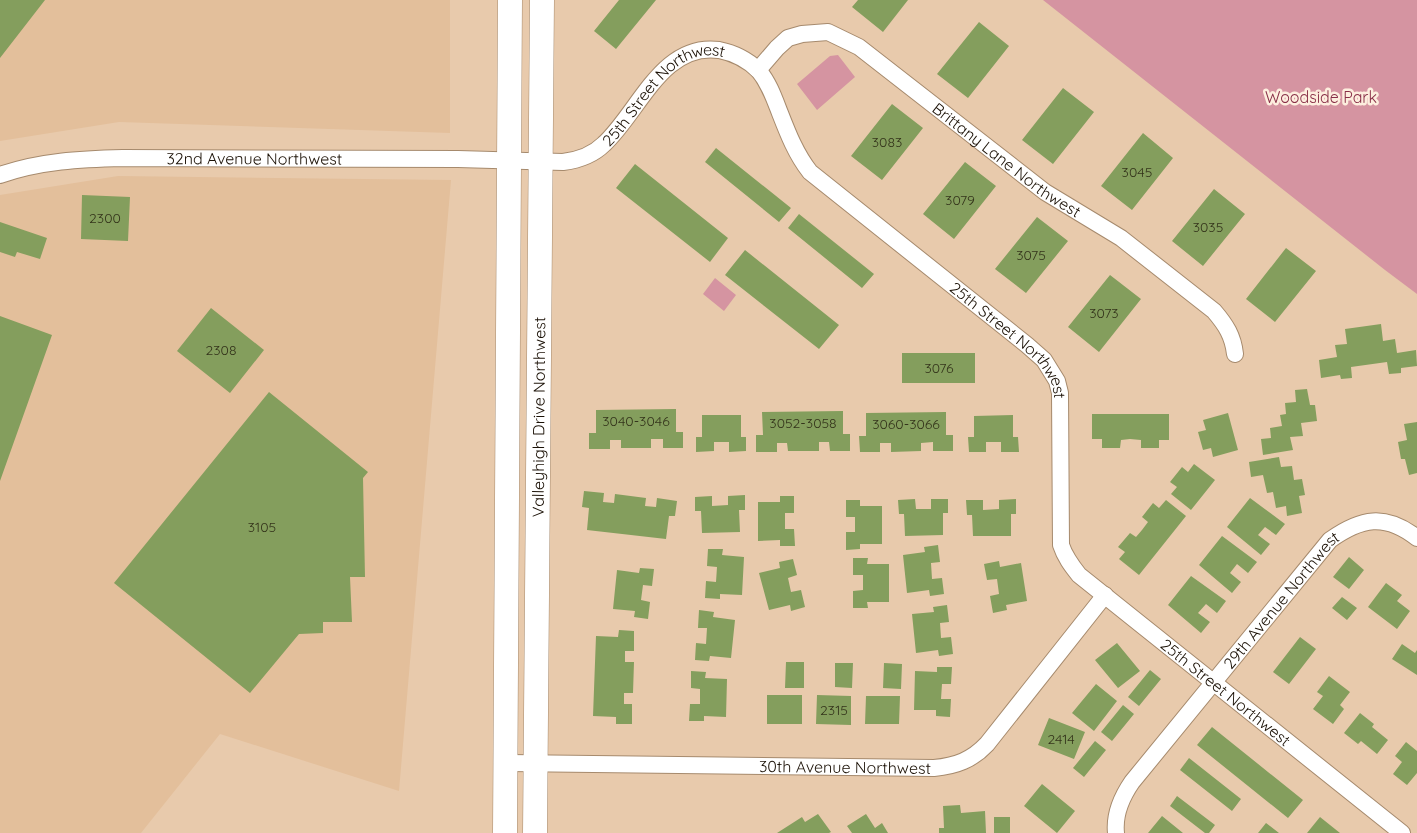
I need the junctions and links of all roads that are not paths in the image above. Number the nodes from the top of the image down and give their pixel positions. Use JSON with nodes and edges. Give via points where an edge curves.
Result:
{"nodes":[{"id":1,"x":510,"y":0,"type":"edge"},
{"id":2,"x":542,"y":0,"type":"edge"},
{"id":3,"x":758,"y":70,"type":"junction"},
{"id":4,"x":510,"y":161,"type":"junction"},
{"id":5,"x":540,"y":161,"type":"junction"},
{"id":6,"x":0,"y":175,"type":"edge"},
{"id":7,"x":1235,"y":354,"type":"dead end"},
{"id":8,"x":1417,"y":538,"type":"edge"},
{"id":9,"x":1105,"y":595,"type":"junction"},
{"id":10,"x":1215,"y":682,"type":"junction"},
{"id":11,"x":505,"y":763,"type":"junction"},
{"id":12,"x":535,"y":763,"type":"junction"},
{"id":13,"x":1115,"y":832,"type":"edge"},
{"id":14,"x":505,"y":833,"type":"edge"},
{"id":15,"x":535,"y":833,"type":"edge"},
{"id":16,"x":1402,"y":833,"type":"edge"}],
"edges":[{"from":1,"to":4,"type":"main road","name":"Valleyhigh Drive Northwest"},
{"from":2,"to":5,"type":"main road","name":"Valleyhigh Drive Northwest"},
{"from":3,"to":5,"type":"street","name":"25th Street Northwest","via":[[728,52],[705,50],[684,55],[665,69],[612,136],[594,152],[572,161]]},
{"from":3,"to":7,"type":"street","name":"Brittany Lane Northwest","via":[[788,38],[802,34],[828,32],[860,47],[1045,192],[1120,238],[1214,311],[1227,325]]},
{"from":3,"to":9,"type":"street","name":"25th Street Northwest","via":[[770,89],[794,148],[810,172],[1027,345],[1051,370],[1057,381],[1061,405],[1061,545],[1072,567]]},
{"from":4,"to":5,"type":"street","name":"25th Street Northwest"},
{"from":4,"to":6,"type":"street","name":"32nd Avenue Northwest","via":[[123,158],[69,160]]},
{"from":4,"to":11,"type":"main road","name":"Valleyhigh Drive Northwest"},
{"from":5,"to":12,"type":"main road","name":"Valleyhigh Drive Northwest"},
{"from":8,"to":10,"type":"street","name":"29th Avenue Northwest","via":[[1387,522],[1368,521],[1342,531],[1330,540]]},
{"from":9,"to":10,"type":"street","name":"25th Street Northwest"},
{"from":9,"to":12,"type":"street","name":"30th Avenue Northwest","via":[[987,744],[960,764],[915,768]]},
{"from":10,"to":13,"type":"street","name":"29th Avenue Northwest","via":[[1125,792],[1118,808]]},
{"from":10,"to":16,"type":"street","name":"25th Street Northwest"},
{"from":11,"to":12,"type":"street","name":"30th Avenue Northwest"},
{"from":11,"to":14,"type":"main road","name":"Valleyhigh Drive Northwest"},
{"from":12,"to":15,"type":"main road","name":"Valleyhigh Drive Northwest"}]}
